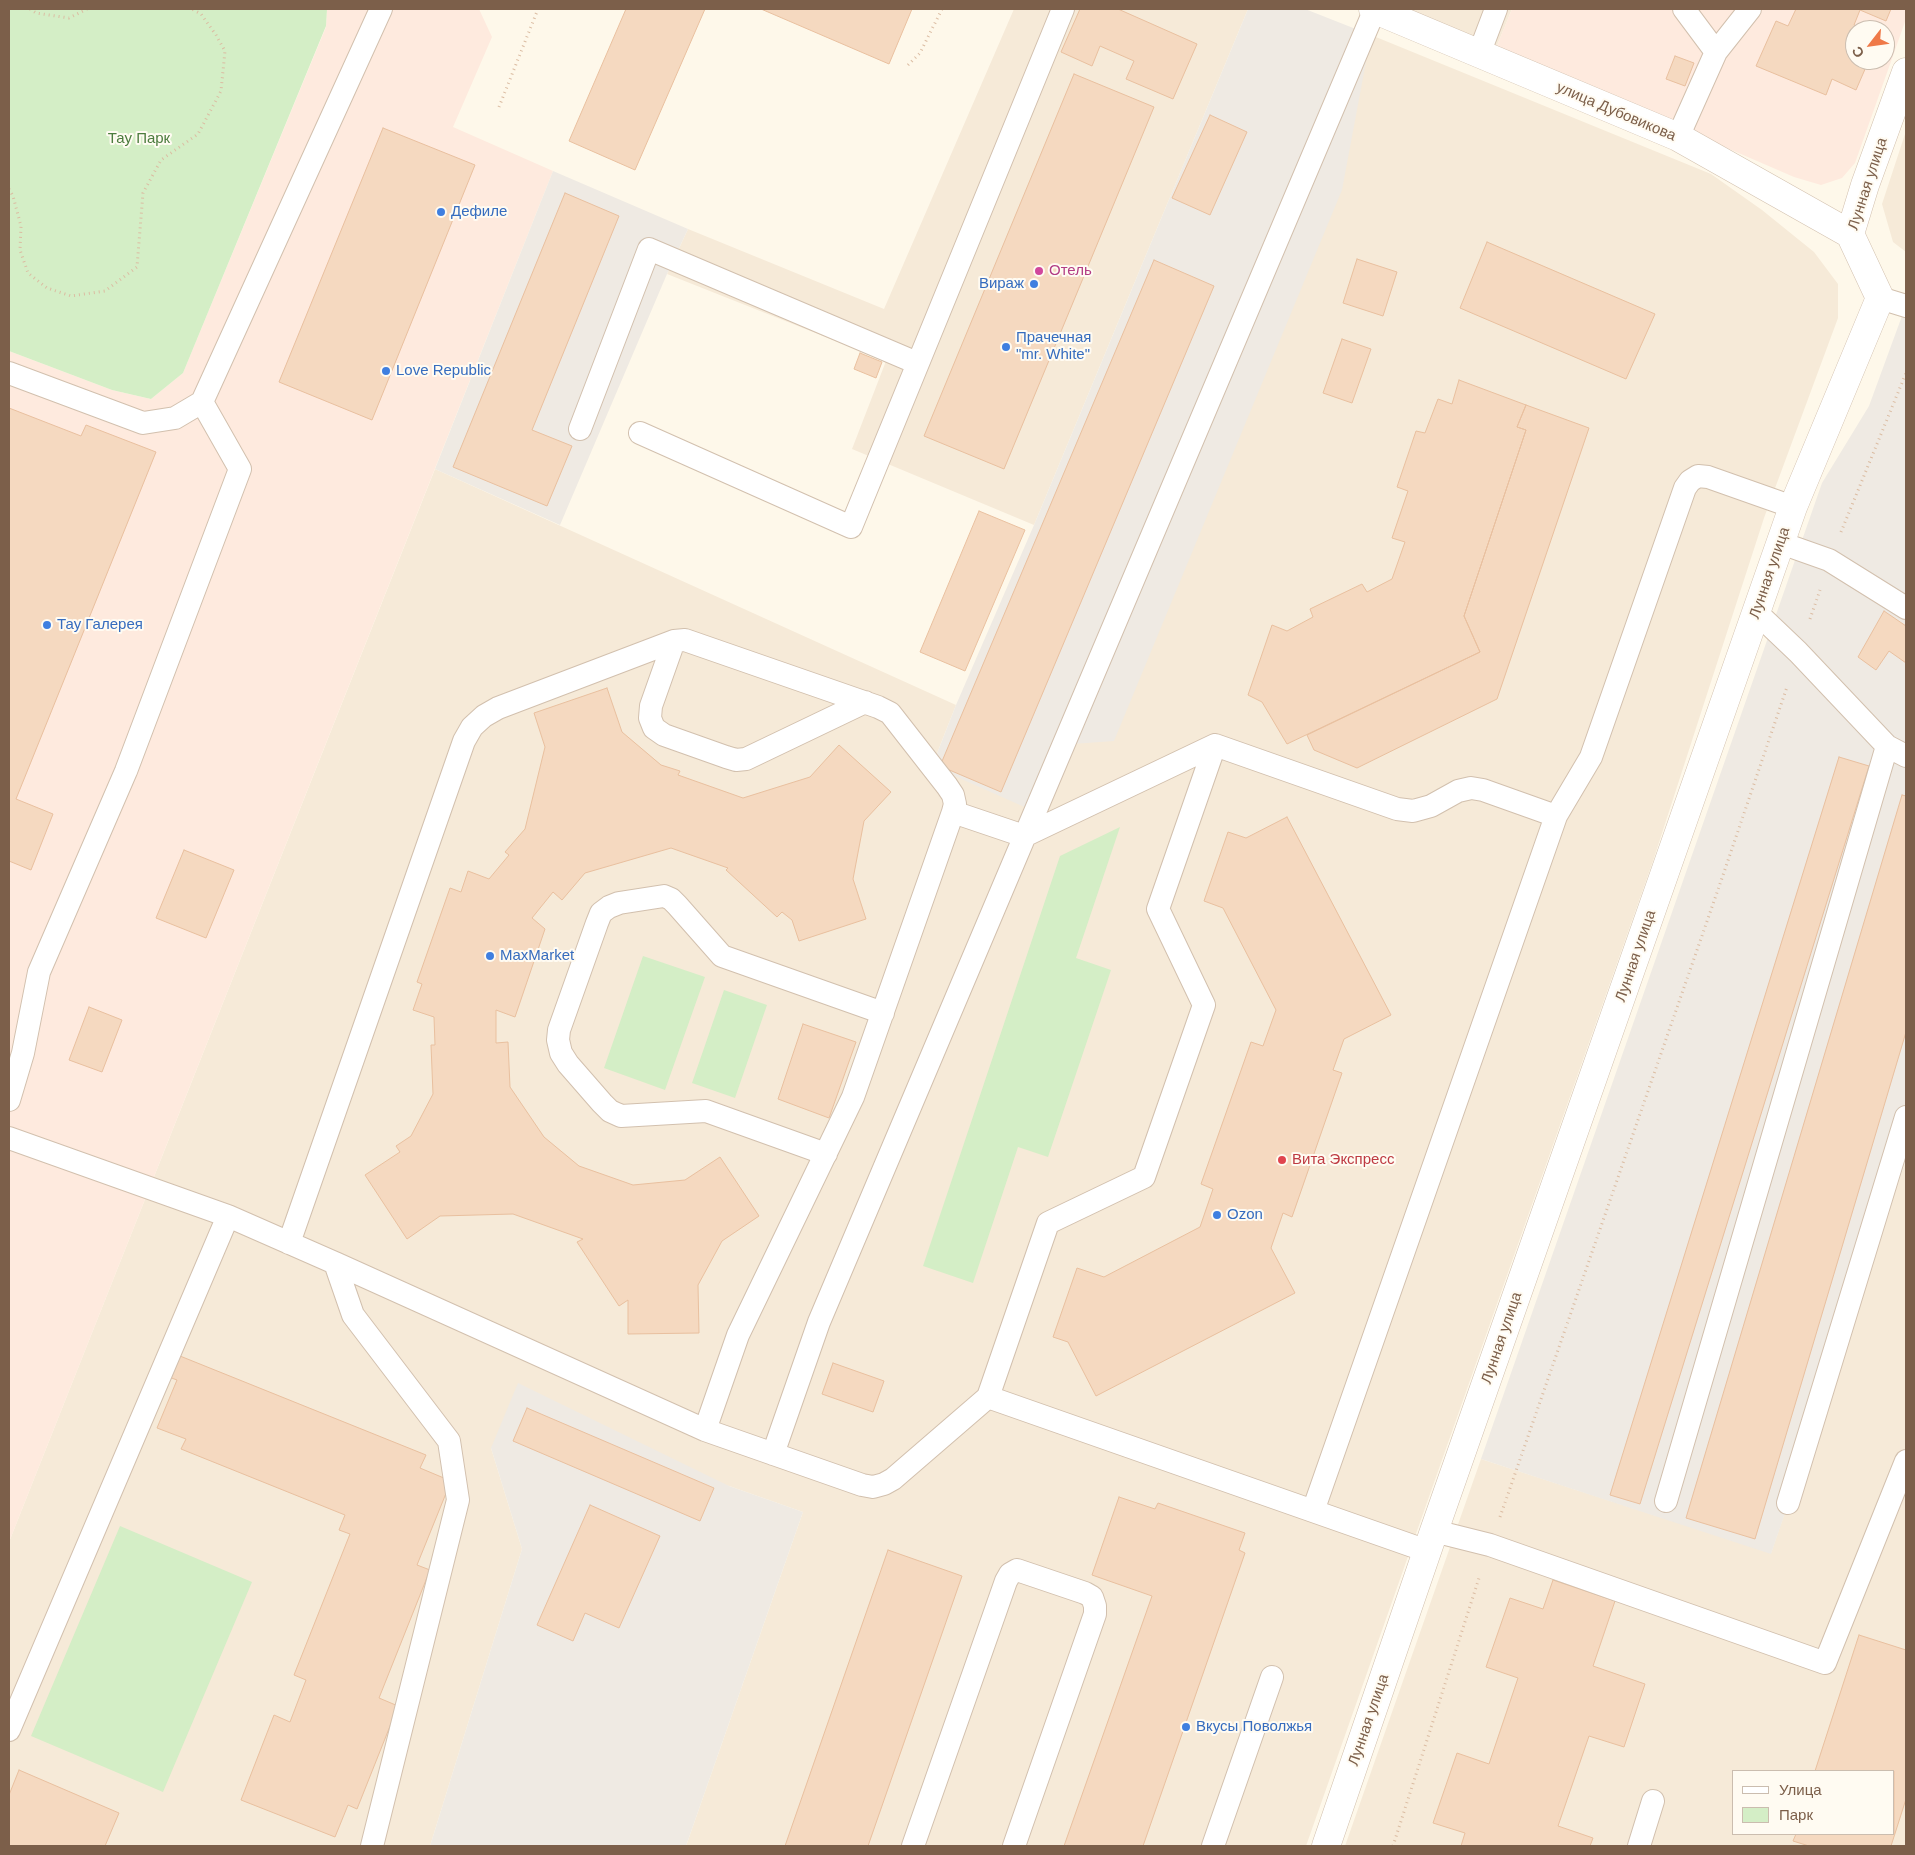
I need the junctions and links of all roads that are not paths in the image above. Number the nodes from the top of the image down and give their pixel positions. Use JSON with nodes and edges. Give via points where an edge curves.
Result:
{"nodes":[{"id":1,"x":381,"y":9,"type":"edge"},
{"id":2,"x":1063,"y":9,"type":"edge"},
{"id":3,"x":1374,"y":9,"type":"edge"},
{"id":4,"x":1496,"y":9,"type":"edge"},
{"id":5,"x":1684,"y":9,"type":"edge"},
{"id":6,"x":1750,"y":9,"type":"edge"},
{"id":7,"x":1716,"y":52,"type":"junction"},
{"id":8,"x":1479,"y":54,"type":"junction"},
{"id":9,"x":1906,"y":72,"type":"edge"},
{"id":10,"x":1678,"y":137,"type":"junction"},
{"id":11,"x":1850,"y":234,"type":"junction"},
{"id":12,"x":1906,"y":294,"type":"edge"},
{"id":13,"x":1880,"y":298,"type":"junction"},
{"id":14,"x":1906,"y":306,"type":"edge"},
{"id":15,"x":917,"y":362,"type":"junction"},
{"id":16,"x":9,"y":373,"type":"edge"},
{"id":17,"x":202,"y":402,"type":"junction"},
{"id":18,"x":580,"y":429,"type":"dead end"},
{"id":19,"x":640,"y":433,"type":"dead end"},
{"id":20,"x":1793,"y":507,"type":"junction"},
{"id":21,"x":1780,"y":543,"type":"junction"},
{"id":22,"x":1906,"y":608,"type":"edge"},
{"id":23,"x":1756,"y":612,"type":"junction"},
{"id":24,"x":674,"y":641,"type":"junction"},
{"id":25,"x":865,"y":702,"type":"junction"},
{"id":26,"x":1215,"y":745,"type":"junction"},
{"id":27,"x":1897,"y":751,"type":"edge"},
{"id":28,"x":954,"y":812,"type":"junction"},
{"id":29,"x":1556,"y":816,"type":"junction"},
{"id":30,"x":1024,"y":836,"type":"junction"},
{"id":31,"x":883,"y":1013,"type":"junction"},
{"id":32,"x":9,"y":1100,"type":"edge"},
{"id":33,"x":1906,"y":1117,"type":"edge"},
{"id":34,"x":9,"y":1138,"type":"edge"},
{"id":35,"x":826,"y":1154,"type":"junction"},
{"id":36,"x":228,"y":1216,"type":"junction"},
{"id":37,"x":289,"y":1243,"type":"junction"},
{"id":38,"x":335,"y":1263,"type":"junction"},
{"id":39,"x":988,"y":1396,"type":"junction"},
{"id":40,"x":705,"y":1430,"type":"junction"},
{"id":41,"x":773,"y":1454,"type":"junction"},
{"id":42,"x":1906,"y":1461,"type":"edge"},
{"id":43,"x":1666,"y":1501,"type":"dead end"},
{"id":44,"x":1788,"y":1503,"type":"dead end"},
{"id":45,"x":1313,"y":1511,"type":"junction"},
{"id":46,"x":1430,"y":1541,"type":"junction"},
{"id":47,"x":1272,"y":1677,"type":"dead end"},
{"id":48,"x":9,"y":1730,"type":"edge"},
{"id":49,"x":1653,"y":1801,"type":"dead end"},
{"id":50,"x":372,"y":1846,"type":"edge"},
{"id":51,"x":913,"y":1846,"type":"edge"},
{"id":52,"x":1014,"y":1846,"type":"edge"},
{"id":53,"x":1213,"y":1846,"type":"edge"},
{"id":54,"x":1326,"y":1846,"type":"edge"},
{"id":55,"x":1639,"y":1846,"type":"edge"}],
"edges":[{"from":1,"to":17,"type":"lane"},
{"from":2,"to":15,"type":"lane"},
{"from":3,"to":8,"type":"street","name":"улица Дубовикова"},
{"from":3,"to":30,"type":"lane"},
{"from":4,"to":8,"type":"lane"},
{"from":5,"to":7,"type":"lane"},
{"from":6,"to":7,"type":"lane"},
{"from":7,"to":10,"type":"lane"},
{"from":8,"to":10,"type":"street","name":"улица Дубовикова"},
{"from":9,"to":11,"type":"street","name":"Лунная улица"},
{"from":10,"to":11,"type":"street","name":"улица Дубовикова"},
{"from":11,"to":13,"type":"street","name":"Лунная улица"},
{"from":12,"to":13,"type":"lane"},
{"from":13,"to":14,"type":"lane"},
{"from":13,"to":20,"type":"street","name":"Лунная улица"},
{"from":15,"to":18,"type":"lane","via":[[649,249]]},
{"from":15,"to":19,"type":"lane","via":[[851,527]]},
{"from":16,"to":17,"type":"lane","via":[[143,423],[175,418]]},
{"from":17,"to":32,"type":"lane","via":[[240,469],[126,770],[39,972],[23,1053]]},
{"from":20,"to":21,"type":"street","name":"Лунная улица"},
{"from":20,"to":29,"type":"lane","via":[[1708,477],[1698,476],[1690,480],[1591,757]]},
{"from":21,"to":22,"type":"lane","via":[[1830,560]]},
{"from":21,"to":23,"type":"street","name":"Лунная улица"},
{"from":23,"to":27,"type":"lane"},
{"from":23,"to":46,"type":"street","name":"Лунная улица"},
{"from":24,"to":25,"type":"lane","via":[[696,642]]},
{"from":24,"to":25,"type":"lane","via":[[651,706],[650,718],[654,728],[664,735],[726,757],[746,759]]},
{"from":24,"to":37,"type":"lane","via":[[498,708],[472,727],[464,741]]},
{"from":25,"to":28,"type":"lane","via":[[890,713],[900,725],[953,795]]},
{"from":26,"to":29,"type":"lane","via":[[1397,809],[1431,806],[1458,791],[1471,788]]},
{"from":26,"to":30,"type":"lane"},
{"from":26,"to":39,"type":"lane","via":[[1158,909],[1204,1005],[1163,1123],[1144,1177],[1048,1223]]},
{"from":27,"to":43,"type":"lane"},
{"from":28,"to":30,"type":"lane"},
{"from":28,"to":31,"type":"lane"},
{"from":29,"to":45,"type":"lane"},
{"from":30,"to":41,"type":"lane","via":[[819,1322]]},
{"from":31,"to":35,"type":"lane","via":[[853,1097]]},
{"from":31,"to":35,"type":"lane","via":[[722,956],[678,905],[664,896],[609,906],[597,923],[558,1040],[568,1064],[602,1103],[621,1116],[706,1111]]},
{"from":33,"to":44,"type":"lane"},
{"from":34,"to":36,"type":"lane"},
{"from":35,"to":40,"type":"lane","via":[[738,1335]]},
{"from":36,"to":37,"type":"lane"},
{"from":36,"to":48,"type":"lane"},
{"from":37,"to":38,"type":"lane"},
{"from":38,"to":40,"type":"lane"},
{"from":38,"to":50,"type":"lane","via":[[353,1315],[450,1441],[458,1500]]},
{"from":39,"to":41,"type":"lane","via":[[884,1484],[873,1487]]},
{"from":39,"to":45,"type":"lane"},
{"from":40,"to":41,"type":"lane"},
{"from":42,"to":46,"type":"lane","via":[[1824,1663],[1490,1545]]},
{"from":45,"to":46,"type":"lane"},
{"from":46,"to":54,"type":"street","name":"Лунная улица"},
{"from":47,"to":53,"type":"lane"},
{"from":49,"to":55,"type":"lane"},
{"from":51,"to":52,"type":"lane","via":[[1006,1581],[1017,1570],[1085,1593],[1092,1598],[1095,1614]]}]}
